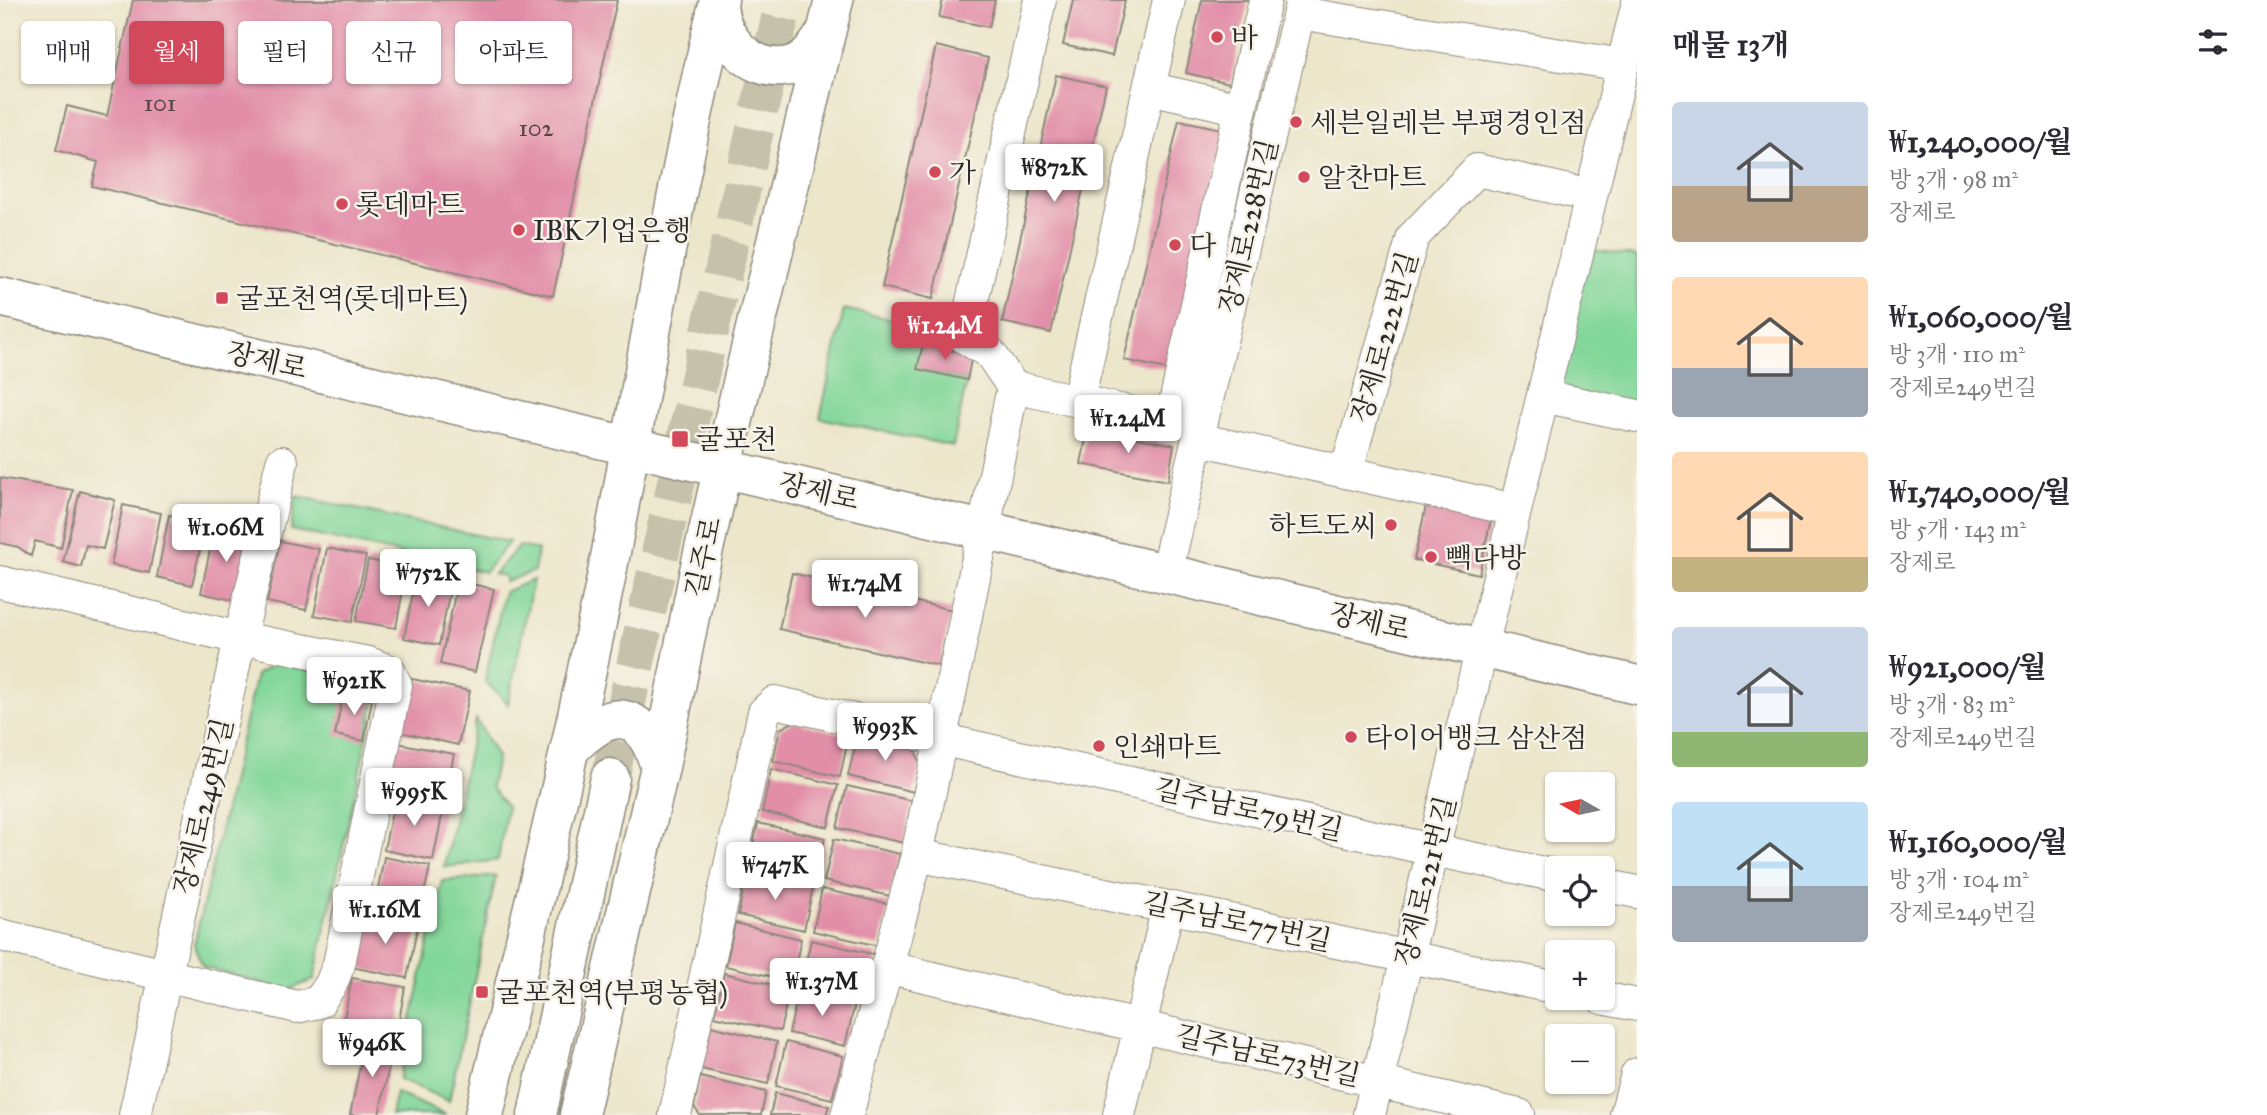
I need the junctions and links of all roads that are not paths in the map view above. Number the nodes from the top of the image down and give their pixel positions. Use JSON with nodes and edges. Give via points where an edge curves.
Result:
{"nodes":[{"id":1,"x":1040,"y":0,"type":"edge"},
{"id":2,"x":1169,"y":0,"type":"edge"},
{"id":3,"x":1265,"y":0,"type":"edge"},
{"id":4,"x":710,"y":2,"type":"edge"},
{"id":5,"x":1300,"y":6,"type":"edge"},
{"id":6,"x":1637,"y":6,"type":"edge"},
{"id":7,"x":830,"y":15,"type":"edge"},
{"id":8,"x":1623,"y":65,"type":"junction"},
{"id":9,"x":1149,"y":89,"type":"junction"},
{"id":10,"x":1241,"y":108,"type":"junction"},
{"id":11,"x":1623,"y":123,"type":"edge"},
{"id":12,"x":1591,"y":196,"type":"junction"},
{"id":13,"x":0,"y":297,"type":"edge"},
{"id":14,"x":1013,"y":387,"type":"junction"},
{"id":15,"x":1543,"y":396,"type":"junction"},
{"id":16,"x":1078,"y":401,"type":"junction"},
{"id":17,"x":1637,"y":416,"type":"edge"},
{"id":18,"x":1198,"y":439,"type":"junction"},
{"id":19,"x":631,"y":445,"type":"junction"},
{"id":20,"x":282,"y":462,"type":"dead end"},
{"id":21,"x":723,"y":468,"type":"junction"},
{"id":22,"x":1346,"y":472,"type":"junction"},
{"id":23,"x":1516,"y":510,"type":"junction"},
{"id":24,"x":982,"y":529,"type":"junction"},
{"id":25,"x":1166,"y":573,"type":"junction"},
{"id":26,"x":0,"y":582,"type":"edge"},
{"id":27,"x":240,"y":638,"type":"junction"},
{"id":28,"x":1482,"y":648,"type":"junction"},
{"id":29,"x":1637,"y":685,"type":"edge"},
{"id":30,"x":940,"y":740,"type":"junction"},
{"id":31,"x":569,"y":750,"type":"junction"},
{"id":32,"x":660,"y":767,"type":"junction"},
{"id":33,"x":610,"y":778,"type":"tunnel mouth"},
{"id":34,"x":1433,"y":850,"type":"junction"},
{"id":35,"x":917,"y":855,"type":"junction"},
{"id":36,"x":1545,"y":873,"type":"edge"},
{"id":37,"x":1615,"y":888,"type":"edge"},
{"id":38,"x":1637,"y":892,"type":"edge"},
{"id":39,"x":1168,"y":907,"type":"junction"},
{"id":40,"x":0,"y":935,"type":"edge"},
{"id":41,"x":1407,"y":956,"type":"junction"},
{"id":42,"x":886,"y":967,"type":"junction"},
{"id":43,"x":166,"y":975,"type":"junction"},
{"id":44,"x":1545,"y":985,"type":"edge"},
{"id":45,"x":1615,"y":1001,"type":"edge"},
{"id":46,"x":1637,"y":1005,"type":"edge"},
{"id":47,"x":1140,"y":1026,"type":"junction"},
{"id":48,"x":1637,"y":1074,"type":"edge"},
{"id":49,"x":1377,"y":1080,"type":"junction"},
{"id":50,"x":135,"y":1115,"type":"edge"},
{"id":51,"x":484,"y":1115,"type":"edge"},
{"id":52,"x":537,"y":1115,"type":"edge"},
{"id":53,"x":579,"y":1115,"type":"edge"},
{"id":54,"x":675,"y":1115,"type":"edge"},
{"id":55,"x":847,"y":1115,"type":"edge"},
{"id":56,"x":1119,"y":1115,"type":"edge"},
{"id":57,"x":1369,"y":1115,"type":"edge"},
{"id":58,"x":1519,"y":1115,"type":"edge"},
{"id":59,"x":1626,"y":1115,"type":"edge"}],
"edges":[{"from":1,"to":14,"type":"street","via":[[964,337],[990,353]]},
{"from":2,"to":9,"type":"street"},
{"from":3,"to":10,"type":"street"},
{"from":4,"to":7,"type":"main road","via":[[732,44],[751,59],[783,67],[801,61],[815,49]]},
{"from":4,"to":19,"type":"main road","via":[[708,49]]},
{"from":5,"to":8,"type":"street","name":"장제로228번길","via":[[1461,39]]},
{"from":5,"to":18,"type":"street","name":"장제로228번길"},
{"from":6,"to":8,"type":"street"},
{"from":7,"to":21,"type":"main road","name":"길주로"},
{"from":8,"to":11,"type":"street"},
{"from":9,"to":10,"type":"street"},
{"from":9,"to":16,"type":"street"},
{"from":10,"to":16,"type":"street","via":[[1171,421]]},
{"from":11,"to":12,"type":"street"},
{"from":12,"to":15,"type":"street"},
{"from":12,"to":22,"type":"street","name":"장제로222번길","via":[[1477,170],[1413,237]]},
{"from":13,"to":19,"type":"main road","name":"장제로"},
{"from":14,"to":16,"type":"street"},
{"from":14,"to":24,"type":"street"},
{"from":15,"to":17,"type":"street"},
{"from":15,"to":23,"type":"street"},
{"from":18,"to":22,"type":"street"},
{"from":18,"to":25,"type":"street","name":"장제로228번길"},
{"from":19,"to":21,"type":"main road","name":"장제로"},
{"from":19,"to":31,"type":"main road"},
{"from":20,"to":27,"type":"street","name":"장제로249번길"},
{"from":21,"to":24,"type":"main road","name":"장제로"},
{"from":21,"to":32,"type":"main road","name":"길주로"},
{"from":22,"to":23,"type":"street"},
{"from":23,"to":28,"type":"street"},
{"from":24,"to":25,"type":"main road","name":"장제로"},
{"from":24,"to":30,"type":"street"},
{"from":25,"to":28,"type":"main road","name":"장제로"},
{"from":26,"to":27,"type":"street"},
{"from":27,"to":43,"type":"street","name":"장제로249번길"},
{"from":27,"to":43,"type":"street","via":[[368,663],[389,671],[396,685],[339,964],[319,1002],[297,1007]]},
{"from":28,"to":29,"type":"main road","name":"장제로"},
{"from":28,"to":34,"type":"street","name":"장제로221번길"},
{"from":30,"to":34,"type":"street","name":"길주남로79번길"},
{"from":30,"to":35,"type":"street"},
{"from":30,"to":54,"type":"street","name":"길주남로79번길","via":[[775,702],[764,712]]},
{"from":31,"to":32,"type":"main road","via":[[593,727],[615,719],[645,731]]},
{"from":31,"to":51,"type":"main road"},
{"from":32,"to":53,"type":"main road","name":"길주로"},
{"from":33,"to":52,"type":"main road"},
{"from":34,"to":36,"type":"street","name":"길주남로79번길"},
{"from":34,"to":41,"type":"street","name":"장제로221번길"},
{"from":35,"to":39,"type":"street","name":"길주남로77번길"},
{"from":35,"to":42,"type":"street"},
{"from":37,"to":38,"type":"street"},
{"from":39,"to":41,"type":"street","name":"길주남로77번길"},
{"from":39,"to":47,"type":"street"},
{"from":40,"to":43,"type":"street"},
{"from":41,"to":44,"type":"street","name":"길주남로77번길"},
{"from":41,"to":49,"type":"street","name":"장제로221번길"},
{"from":42,"to":47,"type":"street","name":"길주남로73번길"},
{"from":42,"to":55,"type":"street"},
{"from":43,"to":50,"type":"street","name":"장제로249번길"},
{"from":45,"to":46,"type":"street"},
{"from":47,"to":49,"type":"street","name":"길주남로73번길"},
{"from":47,"to":56,"type":"street","name":"길주남로73번길"},
{"from":48,"to":59,"type":"street"},
{"from":49,"to":57,"type":"street","name":"장제로221번길"},
{"from":49,"to":58,"type":"street","name":"길주남로73번길"}]}
